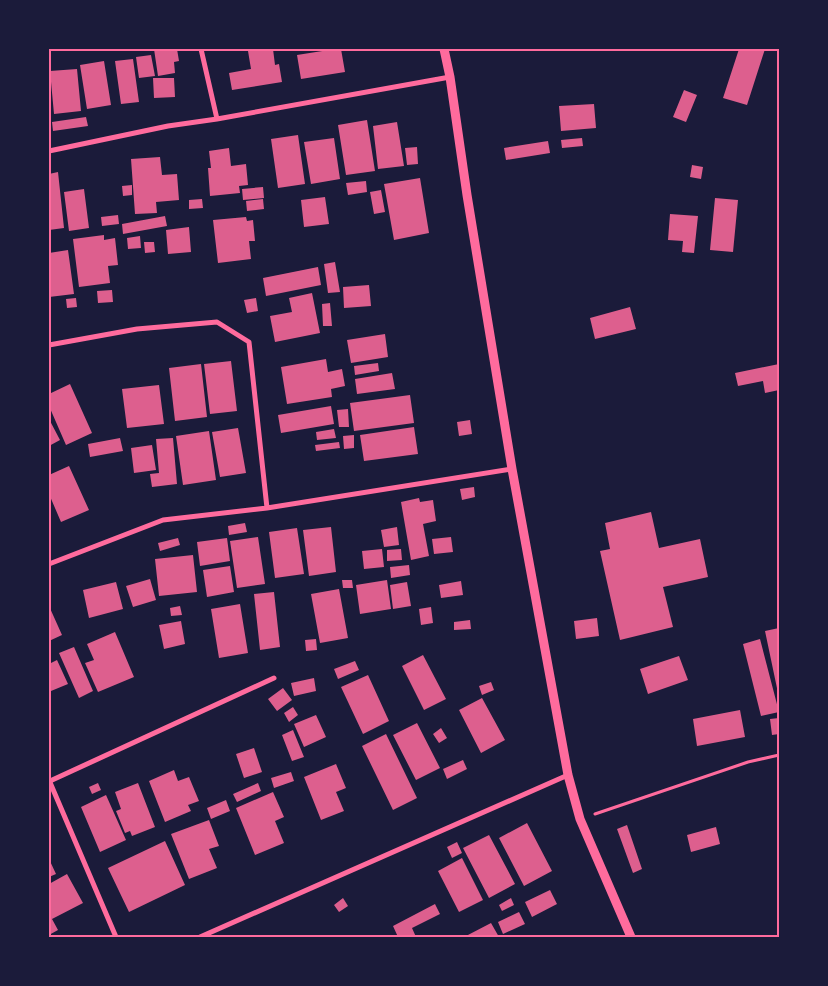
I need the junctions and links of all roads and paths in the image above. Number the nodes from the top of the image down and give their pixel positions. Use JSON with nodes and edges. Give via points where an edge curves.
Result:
{"nodes":[{"id":1,"x":201,"y":49,"type":"edge"},
{"id":2,"x":444,"y":49,"type":"edge"},
{"id":3,"x":450,"y":77,"type":"junction"},
{"id":4,"x":217,"y":119,"type":"junction"},
{"id":5,"x":49,"y":151,"type":"edge"},
{"id":6,"x":49,"y":345,"type":"edge"},
{"id":7,"x":512,"y":469,"type":"junction"},
{"id":8,"x":267,"y":508,"type":"junction"},
{"id":9,"x":49,"y":564,"type":"edge"},
{"id":10,"x":274,"y":678,"type":"dead end"},
{"id":11,"x":779,"y":755,"type":"edge"},
{"id":12,"x":568,"y":775,"type":"junction"},
{"id":13,"x":49,"y":781,"type":"edge"},
{"id":14,"x":580,"y":819,"type":"junction"},
{"id":15,"x":116,"y":937,"type":"edge"},
{"id":16,"x":200,"y":937,"type":"edge"},
{"id":17,"x":631,"y":937,"type":"edge"}],
"edges":[{"from":1,"to":4,"type":"street"},
{"from":2,"to":3,"type":"street"},
{"from":3,"to":4,"type":"street"},
{"from":3,"to":7,"type":"street"},
{"from":4,"to":5,"type":"street"},
{"from":6,"to":8,"type":"street","via":[[137,329],[217,322],[249,342]]},
{"from":7,"to":8,"type":"street"},
{"from":7,"to":12,"type":"street"},
{"from":8,"to":9,"type":"street","via":[[164,520]]},
{"from":10,"to":13,"type":"street"},
{"from":11,"to":14,"type":"path","via":[[748,762]]},
{"from":12,"to":14,"type":"street"},
{"from":12,"to":16,"type":"street"},
{"from":13,"to":15,"type":"street"},
{"from":14,"to":17,"type":"street"}]}
